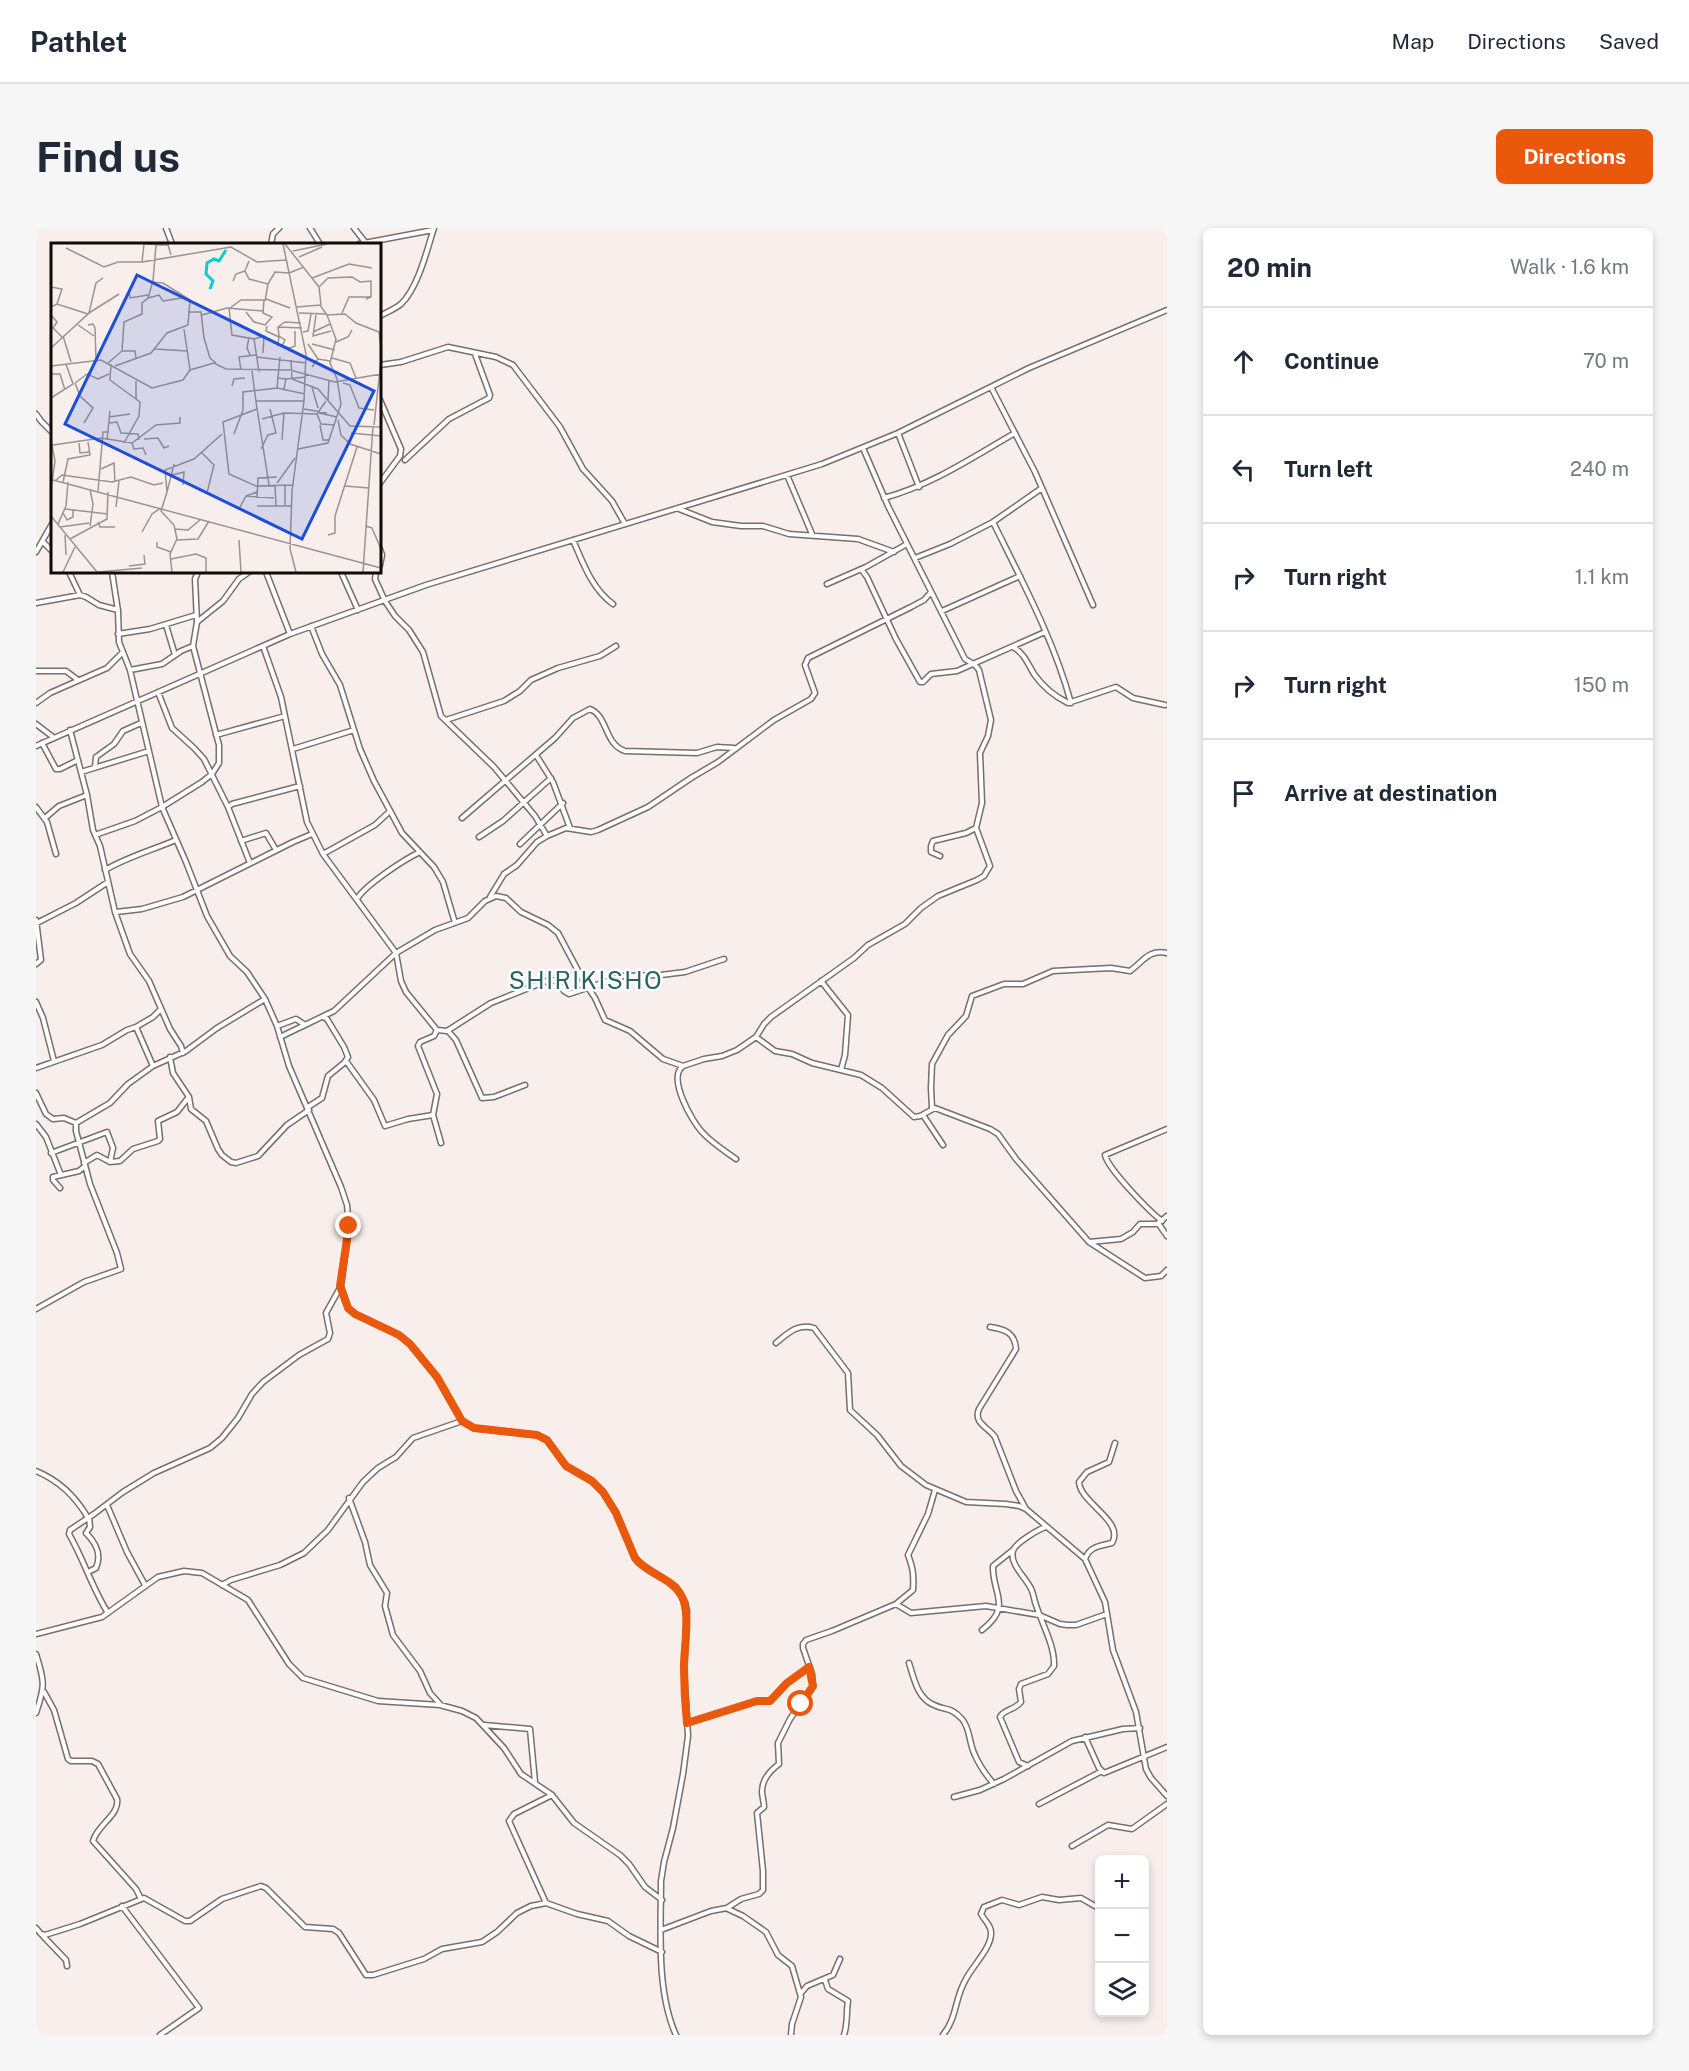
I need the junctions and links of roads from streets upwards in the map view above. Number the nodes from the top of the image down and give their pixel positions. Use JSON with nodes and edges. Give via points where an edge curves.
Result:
{"nodes":[{"id":1,"x":166,"y":228,"type":"edge"},
{"id":2,"x":273,"y":228,"type":"edge"},
{"id":3,"x":279,"y":228,"type":"edge"},
{"id":4,"x":310,"y":228,"type":"edge"},
{"id":5,"x":354,"y":228,"type":"edge"},
{"id":6,"x":433,"y":229,"type":"edge"},
{"id":7,"x":273,"y":234,"type":"junction"},
{"id":8,"x":365,"y":242,"type":"junction"},
{"id":9,"x":172,"y":243,"type":"edge"},
{"id":10,"x":271,"y":243,"type":"edge"},
{"id":11,"x":319,"y":243,"type":"edge"},
{"id":12,"x":362,"y":243,"type":"edge"},
{"id":13,"x":1167,"y":309,"type":"edge"},
{"id":14,"x":381,"y":315,"type":"edge"},
{"id":15,"x":475,"y":353,"type":"junction"},
{"id":16,"x":381,"y":364,"type":"edge"},
{"id":17,"x":991,"y":387,"type":"junction"},
{"id":18,"x":381,"y":402,"type":"edge"},
{"id":19,"x":36,"y":414,"type":"edge"},
{"id":20,"x":51,"y":431,"type":"edge"},
{"id":21,"x":898,"y":433,"type":"junction"},
{"id":22,"x":1015,"y":433,"type":"junction"},
{"id":23,"x":863,"y":447,"type":"junction"},
{"id":24,"x":405,"y":460,"type":"dead end"},
{"id":25,"x":788,"y":475,"type":"junction"},
{"id":26,"x":381,"y":482,"type":"edge"},
{"id":27,"x":919,"y":487,"type":"junction"},
{"id":28,"x":1042,"y":488,"type":"junction"},
{"id":29,"x":884,"y":498,"type":"junction"},
{"id":30,"x":678,"y":508,"type":"junction"},
{"id":31,"x":993,"y":522,"type":"junction"},
{"id":32,"x":625,"y":524,"type":"junction"},
{"id":33,"x":51,"y":526,"type":"edge"},
{"id":34,"x":812,"y":534,"type":"junction"},
{"id":35,"x":573,"y":540,"type":"junction"},
{"id":36,"x":43,"y":543,"type":"junction"},
{"id":37,"x":906,"y":544,"type":"junction"},
{"id":38,"x":51,"y":550,"type":"edge"},
{"id":39,"x":36,"y":552,"type":"edge"},
{"id":40,"x":894,"y":552,"type":"junction"},
{"id":41,"x":915,"y":558,"type":"junction"},
{"id":42,"x":861,"y":569,"type":"junction"},
{"id":43,"x":69,"y":573,"type":"edge"},
{"id":44,"x":112,"y":573,"type":"edge"},
{"id":45,"x":198,"y":573,"type":"edge"},
{"id":46,"x":248,"y":573,"type":"edge"},
{"id":47,"x":266,"y":573,"type":"edge"},
{"id":48,"x":341,"y":573,"type":"edge"},
{"id":49,"x":376,"y":573,"type":"edge"},
{"id":50,"x":1020,"y":576,"type":"junction"},
{"id":51,"x":827,"y":585,"type":"dead end"},
{"id":52,"x":931,"y":592,"type":"junction"},
{"id":53,"x":80,"y":595,"type":"junction"},
{"id":54,"x":385,"y":601,"type":"junction"},
{"id":55,"x":36,"y":603,"type":"edge"},
{"id":56,"x":613,"y":604,"type":"dead end"},
{"id":57,"x":1093,"y":605,"type":"dead end"},
{"id":58,"x":358,"y":610,"type":"junction"},
{"id":59,"x":118,"y":611,"type":"junction"},
{"id":60,"x":942,"y":611,"type":"junction"},
{"id":61,"x":196,"y":615,"type":"junction"},
{"id":62,"x":888,"y":619,"type":"junction"},
{"id":63,"x":197,"y":622,"type":"junction"},
{"id":64,"x":166,"y":625,"type":"junction"},
{"id":65,"x":311,"y":626,"type":"junction"},
{"id":66,"x":1045,"y":632,"type":"junction"},
{"id":67,"x":118,"y":634,"type":"junction"},
{"id":68,"x":291,"y":634,"type":"junction"},
{"id":69,"x":193,"y":646,"type":"junction"},
{"id":70,"x":263,"y":646,"type":"junction"},
{"id":71,"x":616,"y":646,"type":"dead end"},
{"id":72,"x":1013,"y":646,"type":"junction"},
{"id":73,"x":123,"y":652,"type":"junction"},
{"id":74,"x":175,"y":655,"type":"junction"},
{"id":75,"x":972,"y":664,"type":"junction"},
{"id":76,"x":130,"y":670,"type":"junction"},
{"id":77,"x":36,"y":671,"type":"edge"},
{"id":78,"x":200,"y":673,"type":"junction"},
{"id":79,"x":78,"y":680,"type":"junction"},
{"id":80,"x":158,"y":693,"type":"junction"},
{"id":81,"x":137,"y":702,"type":"junction"},
{"id":82,"x":36,"y":703,"type":"edge"},
{"id":83,"x":1071,"y":703,"type":"junction"},
{"id":84,"x":1165,"y":705,"type":"dead end"},
{"id":85,"x":285,"y":716,"type":"junction"},
{"id":86,"x":446,"y":720,"type":"junction"},
{"id":87,"x":141,"y":723,"type":"junction"},
{"id":88,"x":36,"y":724,"type":"edge"},
{"id":89,"x":70,"y":730,"type":"junction"},
{"id":90,"x":354,"y":730,"type":"junction"},
{"id":91,"x":216,"y":735,"type":"junction"},
{"id":92,"x":54,"y":737,"type":"junction"},
{"id":93,"x":42,"y":743,"type":"junction"},
{"id":94,"x":36,"y":746,"type":"edge"},
{"id":95,"x":734,"y":748,"type":"junction"},
{"id":96,"x":293,"y":749,"type":"junction"},
{"id":97,"x":149,"y":751,"type":"junction"},
{"id":98,"x":536,"y":755,"type":"junction"},
{"id":99,"x":78,"y":760,"type":"junction"},
{"id":100,"x":95,"y":767,"type":"junction"},
{"id":101,"x":81,"y":772,"type":"junction"},
{"id":102,"x":212,"y":774,"type":"junction"},
{"id":103,"x":551,"y":778,"type":"junction"},
{"id":104,"x":506,"y":781,"type":"junction"},
{"id":105,"x":300,"y":786,"type":"junction"},
{"id":106,"x":87,"y":795,"type":"junction"},
{"id":107,"x":524,"y":802,"type":"junction"},
{"id":108,"x":562,"y":804,"type":"junction"},
{"id":109,"x":36,"y":807,"type":"edge"},
{"id":110,"x":162,"y":807,"type":"junction"},
{"id":111,"x":228,"y":807,"type":"junction"},
{"id":112,"x":389,"y":812,"type":"junction"},
{"id":113,"x":45,"y":818,"type":"junction"},
{"id":114,"x":462,"y":818,"type":"dead end"},
{"id":115,"x":540,"y":825,"type":"junction"},
{"id":116,"x":570,"y":828,"type":"junction"},
{"id":117,"x":976,"y":828,"type":"junction"},
{"id":118,"x":312,"y":834,"type":"junction"},
{"id":119,"x":95,"y":835,"type":"junction"},
{"id":120,"x":547,"y":836,"type":"junction"},
{"id":121,"x":479,"y":837,"type":"dead end"},
{"id":122,"x":176,"y":840,"type":"junction"},
{"id":123,"x":241,"y":841,"type":"junction"},
{"id":124,"x":520,"y":844,"type":"dead end"},
{"id":125,"x":276,"y":850,"type":"junction"},
{"id":126,"x":420,"y":852,"type":"junction"},
{"id":127,"x":56,"y":854,"type":"dead end"},
{"id":128,"x":323,"y":854,"type":"junction"},
{"id":129,"x":940,"y":856,"type":"dead end"},
{"id":130,"x":250,"y":863,"type":"junction"},
{"id":131,"x":105,"y":870,"type":"junction"},
{"id":132,"x":108,"y":882,"type":"junction"},
{"id":133,"x":196,"y":890,"type":"junction"},
{"id":134,"x":353,"y":893,"type":"junction"},
{"id":135,"x":360,"y":893,"type":"junction"},
{"id":136,"x":489,"y":898,"type":"junction"},
{"id":137,"x":357,"y":899,"type":"junction"},
{"id":138,"x":115,"y":912,"type":"junction"},
{"id":139,"x":36,"y":922,"type":"edge"},
{"id":140,"x":455,"y":923,"type":"junction"},
{"id":141,"x":36,"y":932,"type":"edge"},
{"id":142,"x":1167,"y":953,"type":"edge"},
{"id":143,"x":396,"y":954,"type":"junction"},
{"id":144,"x":724,"y":959,"type":"dead end"},
{"id":145,"x":36,"y":964,"type":"edge"},
{"id":146,"x":821,"y":981,"type":"junction"},
{"id":147,"x":588,"y":988,"type":"junction"},
{"id":148,"x":265,"y":999,"type":"junction"},
{"id":149,"x":36,"y":1002,"type":"edge"},
{"id":150,"x":161,"y":1008,"type":"junction"},
{"id":151,"x":323,"y":1016,"type":"junction"},
{"id":152,"x":305,"y":1025,"type":"junction"},
{"id":153,"x":277,"y":1026,"type":"junction"},
{"id":154,"x":136,"y":1027,"type":"junction"},
{"id":155,"x":437,"y":1030,"type":"junction"},
{"id":156,"x":447,"y":1030,"type":"junction"},
{"id":157,"x":280,"y":1037,"type":"junction"},
{"id":158,"x":756,"y":1037,"type":"junction"},
{"id":159,"x":183,"y":1053,"type":"junction"},
{"id":160,"x":170,"y":1057,"type":"junction"},
{"id":161,"x":54,"y":1061,"type":"junction"},
{"id":162,"x":346,"y":1061,"type":"junction"},
{"id":163,"x":153,"y":1066,"type":"junction"},
{"id":164,"x":683,"y":1066,"type":"junction"},
{"id":165,"x":36,"y":1068,"type":"edge"},
{"id":166,"x":841,"y":1070,"type":"junction"},
{"id":167,"x":525,"y":1085,"type":"dead end"},
{"id":168,"x":36,"y":1093,"type":"edge"},
{"id":169,"x":189,"y":1097,"type":"junction"},
{"id":170,"x":932,"y":1108,"type":"junction"},
{"id":171,"x":308,"y":1109,"type":"junction"},
{"id":172,"x":433,"y":1115,"type":"junction"},
{"id":173,"x":923,"y":1115,"type":"junction"},
{"id":174,"x":76,"y":1123,"type":"junction"},
{"id":175,"x":36,"y":1124,"type":"edge"},
{"id":176,"x":1167,"y":1128,"type":"edge"},
{"id":177,"x":80,"y":1143,"type":"junction"},
{"id":178,"x":441,"y":1143,"type":"dead end"},
{"id":179,"x":943,"y":1145,"type":"dead end"},
{"id":180,"x":51,"y":1153,"type":"junction"},
{"id":181,"x":736,"y":1159,"type":"dead end"},
{"id":182,"x":110,"y":1162,"type":"junction"},
{"id":183,"x":85,"y":1164,"type":"junction"},
{"id":184,"x":61,"y":1175,"type":"junction"},
{"id":185,"x":60,"y":1188,"type":"dead end"},
{"id":186,"x":1167,"y":1216,"type":"edge"},
{"id":187,"x":1160,"y":1222,"type":"junction"},
{"id":188,"x":1167,"y":1236,"type":"edge"},
{"id":189,"x":1089,"y":1242,"type":"junction"},
{"id":190,"x":1166,"y":1272,"type":"edge"},
{"id":191,"x":340,"y":1286,"type":"junction"},
{"id":192,"x":36,"y":1309,"type":"edge"},
{"id":193,"x":990,"y":1327,"type":"dead end"},
{"id":194,"x":776,"y":1343,"type":"dead end"},
{"id":195,"x":462,"y":1421,"type":"junction"},
{"id":196,"x":1115,"y":1443,"type":"dead end"},
{"id":197,"x":36,"y":1471,"type":"edge"},
{"id":198,"x":934,"y":1490,"type":"junction"},
{"id":199,"x":350,"y":1498,"type":"junction"},
{"id":200,"x":107,"y":1505,"type":"junction"},
{"id":201,"x":1026,"y":1509,"type":"junction"},
{"id":202,"x":89,"y":1517,"type":"junction"},
{"id":203,"x":1047,"y":1527,"type":"junction"},
{"id":204,"x":1013,"y":1550,"type":"junction"},
{"id":205,"x":1085,"y":1559,"type":"junction"},
{"id":206,"x":88,"y":1572,"type":"junction"},
{"id":207,"x":145,"y":1585,"type":"junction"},
{"id":208,"x":222,"y":1585,"type":"junction"},
{"id":209,"x":896,"y":1604,"type":"junction"},
{"id":210,"x":999,"y":1607,"type":"junction"},
{"id":211,"x":108,"y":1614,"type":"junction"},
{"id":212,"x":1107,"y":1614,"type":"junction"},
{"id":213,"x":1039,"y":1615,"type":"junction"},
{"id":214,"x":982,"y":1630,"type":"dead end"},
{"id":215,"x":36,"y":1634,"type":"edge"},
{"id":216,"x":36,"y":1654,"type":"edge"},
{"id":217,"x":909,"y":1663,"type":"dead end"},
{"id":218,"x":809,"y":1667,"type":"junction"},
{"id":219,"x":44,"y":1692,"type":"junction"},
{"id":220,"x":440,"y":1705,"type":"junction"},
{"id":221,"x":36,"y":1713,"type":"edge"},
{"id":222,"x":687,"y":1723,"type":"junction"},
{"id":223,"x":484,"y":1725,"type":"junction"},
{"id":224,"x":1140,"y":1728,"type":"junction"},
{"id":225,"x":1085,"y":1737,"type":"junction"},
{"id":226,"x":1167,"y":1747,"type":"edge"},
{"id":227,"x":1144,"y":1755,"type":"junction"},
{"id":228,"x":1028,"y":1766,"type":"junction"},
{"id":229,"x":1102,"y":1771,"type":"junction"},
{"id":230,"x":535,"y":1783,"type":"junction"},
{"id":231,"x":994,"y":1784,"type":"junction"},
{"id":232,"x":552,"y":1795,"type":"junction"},
{"id":233,"x":1167,"y":1796,"type":"edge"},
{"id":234,"x":954,"y":1797,"type":"dead end"},
{"id":235,"x":1039,"y":1804,"type":"dead end"},
{"id":236,"x":1167,"y":1804,"type":"edge"},
{"id":237,"x":1072,"y":1845,"type":"dead end"},
{"id":238,"x":141,"y":1899,"type":"junction"},
{"id":239,"x":662,"y":1900,"type":"junction"},
{"id":240,"x":546,"y":1903,"type":"junction"},
{"id":241,"x":1095,"y":1905,"type":"edge"},
{"id":242,"x":122,"y":1906,"type":"junction"},
{"id":243,"x":727,"y":1908,"type":"junction"},
{"id":244,"x":36,"y":1928,"type":"edge"},
{"id":245,"x":662,"y":1930,"type":"junction"},
{"id":246,"x":42,"y":1935,"type":"junction"},
{"id":247,"x":662,"y":1952,"type":"junction"},
{"id":248,"x":840,"y":1959,"type":"dead end"},
{"id":249,"x":67,"y":1966,"type":"dead end"},
{"id":250,"x":825,"y":1980,"type":"junction"},
{"id":251,"x":801,"y":1993,"type":"junction"},
{"id":252,"x":160,"y":2035,"type":"edge"},
{"id":253,"x":676,"y":2035,"type":"edge"},
{"id":254,"x":791,"y":2035,"type":"edge"},
{"id":255,"x":844,"y":2035,"type":"edge"},
{"id":256,"x":943,"y":2035,"type":"edge"}],
"edges":[{"from":1,"to":9,"type":"street"},
{"from":2,"to":7,"type":"street"},
{"from":3,"to":7,"type":"street"},
{"from":4,"to":11,"type":"street"},
{"from":5,"to":8,"type":"street"},
{"from":6,"to":8,"type":"street"},
{"from":6,"to":14,"type":"street","via":[[408,295]]},
{"from":7,"to":10,"type":"street"},
{"from":8,"to":12,"type":"street"},
{"from":13,"to":17,"type":"street"},
{"from":15,"to":16,"type":"street","via":[[448,347],[401,362]]},
{"from":15,"to":24,"type":"street","via":[[489,398],[449,419]]},
{"from":15,"to":32,"type":"street","via":[[506,360],[520,372],[566,436],[583,469],[612,501]]},
{"from":17,"to":21,"type":"street"},
{"from":17,"to":22,"type":"street"},
{"from":18,"to":26,"type":"street","via":[[401,449]]},
{"from":19,"to":20,"type":"street"},
{"from":21,"to":23,"type":"street"},
{"from":21,"to":27,"type":"street"},
{"from":22,"to":27,"type":"street"},
{"from":22,"to":28,"type":"street"},
{"from":23,"to":25,"type":"street"},
{"from":23,"to":29,"type":"street"},
{"from":25,"to":30,"type":"street"},
{"from":25,"to":34,"type":"street"},
{"from":27,"to":29,"type":"street"},
{"from":28,"to":31,"type":"street"},
{"from":28,"to":57,"type":"street"},
{"from":29,"to":37,"type":"street"},
{"from":30,"to":32,"type":"street"},
{"from":30,"to":34,"type":"street","via":[[712,522]]},
{"from":31,"to":41,"type":"street"},
{"from":31,"to":50,"type":"street"},
{"from":32,"to":35,"type":"street"},
{"from":33,"to":36,"type":"street"},
{"from":34,"to":40,"type":"street","via":[[858,539]]},
{"from":35,"to":54,"type":"street"},
{"from":35,"to":56,"type":"street","via":[[590,577]]},
{"from":36,"to":38,"type":"street"},
{"from":36,"to":39,"type":"street"},
{"from":37,"to":40,"type":"street"},
{"from":37,"to":41,"type":"street"},
{"from":40,"to":42,"type":"street"},
{"from":41,"to":52,"type":"street"},
{"from":42,"to":51,"type":"street"},
{"from":42,"to":62,"type":"street"},
{"from":43,"to":53,"type":"street"},
{"from":44,"to":59,"type":"street"},
{"from":45,"to":61,"type":"street"},
{"from":46,"to":63,"type":"street","via":[[223,601]]},
{"from":47,"to":68,"type":"street"},
{"from":48,"to":58,"type":"street"},
{"from":49,"to":54,"type":"street"},
{"from":50,"to":60,"type":"street"},
{"from":50,"to":66,"type":"street"},
{"from":52,"to":60,"type":"street"},
{"from":52,"to":62,"type":"street","via":[[924,600]]},
{"from":53,"to":55,"type":"street"},
{"from":53,"to":59,"type":"street"},
{"from":54,"to":58,"type":"street"},
{"from":54,"to":86,"type":"street","via":[[423,652],[440,714]]},
{"from":58,"to":65,"type":"street"},
{"from":59,"to":67,"type":"street"},
{"from":60,"to":75,"type":"street","via":[[965,659]]},
{"from":61,"to":63,"type":"street"},
{"from":61,"to":64,"type":"street"},
{"from":62,"to":75,"type":"street","via":[[920,682],[935,673],[957,671]]},
{"from":62,"to":95,"type":"street","via":[[808,658],[805,665],[813,697]]},
{"from":63,"to":69,"type":"street"},
{"from":64,"to":67,"type":"street"},
{"from":64,"to":74,"type":"street"},
{"from":65,"to":68,"type":"street"},
{"from":65,"to":90,"type":"street","via":[[340,685]]},
{"from":66,"to":72,"type":"street"},
{"from":66,"to":83,"type":"street"},
{"from":67,"to":73,"type":"street"},
{"from":68,"to":70,"type":"street"},
{"from":69,"to":74,"type":"street"},
{"from":69,"to":78,"type":"street"},
{"from":70,"to":78,"type":"street"},
{"from":70,"to":85,"type":"street"},
{"from":71,"to":86,"type":"street","via":[[600,656],[531,680],[504,701]]},
{"from":72,"to":75,"type":"street"},
{"from":72,"to":83,"type":"street","via":[[1051,693]]},
{"from":73,"to":76,"type":"street"},
{"from":73,"to":79,"type":"street","via":[[109,667]]},
{"from":74,"to":76,"type":"street","via":[[162,664]]},
{"from":75,"to":117,"type":"street","via":[[979,670],[991,720],[980,753],[982,803]]},
{"from":76,"to":81,"type":"street"},
{"from":77,"to":79,"type":"street","via":[[66,671]]},
{"from":78,"to":80,"type":"street"},
{"from":78,"to":91,"type":"street"},
{"from":79,"to":82,"type":"street"},
{"from":80,"to":81,"type":"street"},
{"from":80,"to":102,"type":"street","via":[[172,728],[195,748]]},
{"from":81,"to":87,"type":"street"},
{"from":81,"to":89,"type":"street"},
{"from":83,"to":84,"type":"street","via":[[1116,687],[1133,698]]},
{"from":85,"to":91,"type":"street"},
{"from":85,"to":96,"type":"street"},
{"from":86,"to":104,"type":"street"},
{"from":87,"to":97,"type":"street"},
{"from":87,"to":100,"type":"street","via":[[123,731],[114,744],[96,757]]},
{"from":88,"to":92,"type":"street"},
{"from":89,"to":92,"type":"street"},
{"from":89,"to":99,"type":"street"},
{"from":90,"to":96,"type":"street"},
{"from":90,"to":112,"type":"street"},
{"from":91,"to":102,"type":"street","via":[[220,759]]},
{"from":92,"to":93,"type":"street"},
{"from":93,"to":94,"type":"street"},
{"from":93,"to":99,"type":"street","via":[[56,769]]},
{"from":95,"to":98,"type":"street","via":[[717,747],[697,753],[625,751],[615,746],[597,713],[590,709],[573,718]]},
{"from":95,"to":116,"type":"street","via":[[629,817],[598,830]]},
{"from":96,"to":105,"type":"street"},
{"from":97,"to":100,"type":"street"},
{"from":97,"to":110,"type":"street"},
{"from":98,"to":103,"type":"street"},
{"from":98,"to":104,"type":"street"},
{"from":99,"to":101,"type":"street"},
{"from":100,"to":101,"type":"street"},
{"from":101,"to":106,"type":"street"},
{"from":102,"to":110,"type":"street"},
{"from":102,"to":111,"type":"street"},
{"from":103,"to":107,"type":"street"},
{"from":103,"to":108,"type":"street"},
{"from":104,"to":107,"type":"street"},
{"from":104,"to":114,"type":"street"},
{"from":105,"to":111,"type":"street"},
{"from":105,"to":118,"type":"street"},
{"from":106,"to":113,"type":"street","via":[[59,806]]},
{"from":106,"to":119,"type":"street"},
{"from":107,"to":115,"type":"street"},
{"from":107,"to":121,"type":"street"},
{"from":108,"to":115,"type":"street"},
{"from":108,"to":116,"type":"street"},
{"from":109,"to":113,"type":"street"},
{"from":110,"to":119,"type":"street"},
{"from":110,"to":122,"type":"street"},
{"from":111,"to":123,"type":"street"},
{"from":112,"to":126,"type":"street"},
{"from":112,"to":128,"type":"street","via":[[375,825]]},
{"from":113,"to":127,"type":"street"},
{"from":115,"to":120,"type":"street"},
{"from":115,"to":124,"type":"street"},
{"from":116,"to":120,"type":"street"},
{"from":117,"to":129,"type":"street","via":[[933,842],[931,852]]},
{"from":117,"to":146,"type":"street","via":[[990,866],[984,876],[938,896],[905,924],[868,945]]},
{"from":118,"to":125,"type":"street"},
{"from":118,"to":128,"type":"street"},
{"from":119,"to":131,"type":"street"},
{"from":120,"to":136,"type":"street","via":[[504,874]]},
{"from":122,"to":131,"type":"street"},
{"from":122,"to":133,"type":"street"},
{"from":123,"to":125,"type":"street","via":[[266,833]]},
{"from":123,"to":130,"type":"street"},
{"from":125,"to":130,"type":"street"},
{"from":126,"to":135,"type":"street"},
{"from":126,"to":140,"type":"street","via":[[442,882]]},
{"from":128,"to":134,"type":"street"},
{"from":130,"to":133,"type":"street"},
{"from":131,"to":132,"type":"street"},
{"from":132,"to":138,"type":"street"},
{"from":132,"to":139,"type":"street"},
{"from":133,"to":138,"type":"street","via":[[142,909]]},
{"from":133,"to":148,"type":"street","via":[[226,951],[247,972]]},
{"from":134,"to":135,"type":"street"},
{"from":134,"to":137,"type":"street"},
{"from":135,"to":137,"type":"street"},
{"from":136,"to":140,"type":"street","via":[[474,914]]},
{"from":136,"to":147,"type":"street","via":[[502,896],[521,912],[554,929]]},
{"from":137,"to":143,"type":"street"},
{"from":138,"to":150,"type":"street","via":[[131,957],[149,981]]},
{"from":139,"to":141,"type":"street"},
{"from":140,"to":143,"type":"street","via":[[435,930]]},
{"from":141,"to":145,"type":"street","via":[[41,960]]},
{"from":142,"to":170,"type":"street","via":[[1150,954],[1130,971],[1053,970],[1023,984],[1004,984],[972,996],[966,1016],[948,1035],[932,1064]]},
{"from":143,"to":151,"type":"street","via":[[338,1008]]},
{"from":143,"to":155,"type":"street","via":[[400,981]]},
{"from":144,"to":147,"type":"street","via":[[685,972],[623,976]]},
{"from":146,"to":158,"type":"street","via":[[766,1020]]},
{"from":146,"to":166,"type":"street","via":[[848,1015]]},
{"from":147,"to":156,"type":"street","via":[[566,993],[557,981],[549,980],[491,1003]]},
{"from":147,"to":164,"type":"street","via":[[605,1020],[630,1031],[663,1059]]},
{"from":148,"to":153,"type":"street"},
{"from":148,"to":159,"type":"street"},
{"from":149,"to":161,"type":"street"},
{"from":150,"to":154,"type":"street"},
{"from":150,"to":159,"type":"street"},
{"from":151,"to":152,"type":"street"},
{"from":151,"to":162,"type":"street","via":[[348,1053]]},
{"from":152,"to":153,"type":"street","via":[[296,1018]]},
{"from":152,"to":157,"type":"street"},
{"from":153,"to":157,"type":"street"},
{"from":154,"to":161,"type":"street","via":[[102,1045]]},
{"from":154,"to":163,"type":"street"},
{"from":155,"to":156,"type":"street"},
{"from":155,"to":172,"type":"street","via":[[418,1046],[437,1094]]},
{"from":156,"to":167,"type":"street","via":[[453,1035],[482,1098]]},
{"from":157,"to":171,"type":"street"},
{"from":158,"to":164,"type":"street","via":[[728,1055]]},
{"from":158,"to":166,"type":"street","via":[[775,1051]]},
{"from":159,"to":160,"type":"street"},
{"from":160,"to":163,"type":"street"},
{"from":160,"to":169,"type":"street","via":[[177,1081]]},
{"from":161,"to":165,"type":"street"},
{"from":162,"to":171,"type":"street","via":[[328,1076],[322,1098]]},
{"from":162,"to":172,"type":"street","via":[[374,1100],[385,1126]]},
{"from":163,"to":174,"type":"street","via":[[110,1103]]},
{"from":164,"to":181,"type":"street","via":[[677,1076],[688,1112],[702,1133]]},
{"from":166,"to":173,"type":"street","via":[[874,1082],[914,1117]]},
{"from":168,"to":174,"type":"street","via":[[50,1117]]},
{"from":169,"to":171,"type":"street","via":[[191,1109],[206,1121],[222,1155],[236,1163],[261,1153]]},
{"from":169,"to":182,"type":"street","via":[[177,1112],[158,1121],[158,1141],[133,1149],[120,1161]]},
{"from":170,"to":173,"type":"street"},
{"from":170,"to":189,"type":"street","via":[[998,1134]]},
{"from":171,"to":191,"type":"street","via":[[347,1205],[349,1237]]},
{"from":172,"to":178,"type":"street"},
{"from":173,"to":179,"type":"street"},
{"from":174,"to":177,"type":"street"},
{"from":175,"to":180,"type":"street"},
{"from":176,"to":187,"type":"street","via":[[1105,1155]]},
{"from":177,"to":180,"type":"street"},
{"from":177,"to":182,"type":"street","via":[[107,1132],[113,1148]]},
{"from":177,"to":183,"type":"street"},
{"from":180,"to":184,"type":"street"},
{"from":182,"to":183,"type":"street","via":[[96,1155]]},
{"from":183,"to":184,"type":"street","via":[[80,1171]]},
{"from":183,"to":192,"type":"street","via":[[121,1269],[84,1282]]},
{"from":184,"to":185,"type":"street","via":[[52,1178]]},
{"from":186,"to":187,"type":"street"},
{"from":187,"to":188,"type":"street"},
{"from":187,"to":189,"type":"street","via":[[1140,1224],[1121,1239]]},
{"from":189,"to":190,"type":"street","via":[[1140,1276],[1152,1278]]},
{"from":191,"to":195,"type":"street","via":[[351,1311],[410,1344],[437,1377]]},
{"from":191,"to":200,"type":"street","via":[[326,1313],[328,1339],[263,1382],[222,1438],[210,1448],[154,1473]]},
{"from":193,"to":201,"type":"street","via":[[1009,1332],[1016,1349],[977,1417],[995,1437]]},
{"from":194,"to":198,"type":"street","via":[[797,1328],[811,1326],[817,1330],[848,1373],[851,1411],[877,1435],[901,1466]]},
{"from":195,"to":199,"type":"street","via":[[413,1438],[396,1457],[370,1474]]},
{"from":195,"to":222,"type":"street","via":[[474,1428],[537,1435],[547,1440],[566,1466],[603,1492],[639,1563],[681,1594],[687,1611]]},
{"from":196,"to":205,"type":"street","via":[[1109,1462],[1086,1472],[1080,1482],[1083,1493],[1111,1525],[1114,1539],[1088,1552]]},
{"from":197,"to":202,"type":"street","via":[[54,1480]]},
{"from":198,"to":201,"type":"street","via":[[966,1502],[1013,1504]]},
{"from":198,"to":209,"type":"street","via":[[928,1514],[908,1555],[914,1568],[913,1590]]},
{"from":199,"to":208,"type":"street","via":[[328,1530],[304,1552],[280,1565]]},
{"from":199,"to":220,"type":"street","via":[[370,1565],[387,1593],[385,1606],[390,1629]]},
{"from":200,"to":202,"type":"street"},
{"from":200,"to":207,"type":"street"},
{"from":201,"to":203,"type":"street"},
{"from":202,"to":206,"type":"street","via":[[86,1533],[95,1543],[99,1559],[97,1567]]},
{"from":202,"to":206,"type":"street","via":[[69,1532]]},
{"from":203,"to":204,"type":"street"},
{"from":203,"to":205,"type":"street"},
{"from":204,"to":210,"type":"street","via":[[993,1566]]},
{"from":204,"to":213,"type":"street"},
{"from":205,"to":212,"type":"street"},
{"from":206,"to":211,"type":"street"},
{"from":207,"to":208,"type":"street","via":[[158,1577],[190,1570]]},
{"from":207,"to":211,"type":"street"},
{"from":208,"to":220,"type":"street","via":[[252,1604],[289,1664],[303,1678],[378,1701]]},
{"from":209,"to":210,"type":"street","via":[[911,1613]]},
{"from":209,"to":218,"type":"street","via":[[806,1640],[803,1648]]},
{"from":210,"to":213,"type":"street"},
{"from":210,"to":214,"type":"street"},
{"from":211,"to":215,"type":"street"},
{"from":212,"to":213,"type":"street","via":[[1076,1625],[1060,1624]]},
{"from":212,"to":224,"type":"street","via":[[1113,1650]]},
{"from":213,"to":228,"type":"street","via":[[1054,1654],[1054,1666],[1048,1674],[1021,1684],[1021,1702],[1000,1718],[1018,1762]]},
{"from":216,"to":219,"type":"street"},
{"from":217,"to":231,"type":"street","via":[[917,1689],[927,1701],[948,1708],[964,1722],[980,1767]]},
{"from":218,"to":222,"type":"street","via":[[770,1701],[757,1701]]},
{"from":218,"to":243,"type":"street","via":[[813,1686],[790,1719],[778,1743],[779,1764],[770,1771],[762,1787],[764,1807],[757,1813],[763,1890]]},
{"from":219,"to":221,"type":"street"},
{"from":219,"to":238,"type":"street","via":[[54,1710],[68,1759],[98,1764],[117,1799],[116,1810],[93,1841]]},
{"from":220,"to":223,"type":"street","via":[[469,1714]]},
{"from":222,"to":239,"type":"street","via":[[683,1774],[662,1870]]},
{"from":223,"to":230,"type":"street","via":[[521,1774]]},
{"from":223,"to":230,"type":"street","via":[[530,1729]]},
{"from":224,"to":225,"type":"street"},
{"from":224,"to":227,"type":"street"},
{"from":225,"to":228,"type":"street","via":[[1060,1746]]},
{"from":225,"to":229,"type":"street"},
{"from":226,"to":227,"type":"street"},
{"from":227,"to":229,"type":"street","via":[[1108,1772]]},
{"from":227,"to":233,"type":"street","via":[[1151,1778]]},
{"from":228,"to":231,"type":"street"},
{"from":229,"to":235,"type":"street"},
{"from":230,"to":232,"type":"street"},
{"from":231,"to":234,"type":"street"},
{"from":232,"to":239,"type":"street","via":[[574,1823],[620,1855],[645,1887]]},
{"from":232,"to":240,"type":"street","via":[[513,1814],[509,1821]]},
{"from":236,"to":237,"type":"street","via":[[1132,1829],[1105,1825]]},
{"from":238,"to":240,"type":"street","via":[[190,1921],[222,1899],[256,1887],[266,1888],[305,1928],[333,1929],[339,1933],[366,1975],[424,1959],[442,1949],[482,1941],[517,1913]]},
{"from":238,"to":242,"type":"street"},
{"from":239,"to":245,"type":"street"},
{"from":240,"to":247,"type":"street","via":[[608,1921]]},
{"from":241,"to":256,"type":"street","via":[[1081,1898],[1042,1897],[1019,1905],[1002,1900],[984,1907],[981,1914],[990,1926],[991,1937],[965,1981],[954,2018]]},
{"from":242,"to":246,"type":"street"},
{"from":242,"to":252,"type":"street","via":[[199,2008]]},
{"from":243,"to":245,"type":"street"},
{"from":243,"to":251,"type":"street","via":[[766,1932],[778,1955],[792,1966]]},
{"from":244,"to":246,"type":"street"},
{"from":245,"to":247,"type":"street"},
{"from":246,"to":249,"type":"street"},
{"from":247,"to":253,"type":"street","via":[[665,2004]]},
{"from":248,"to":250,"type":"street","via":[[833,1975]]},
{"from":250,"to":251,"type":"street","via":[[807,1986]]},
{"from":250,"to":255,"type":"street","via":[[828,1989],[848,2001]]},
{"from":251,"to":254,"type":"street"}]}
